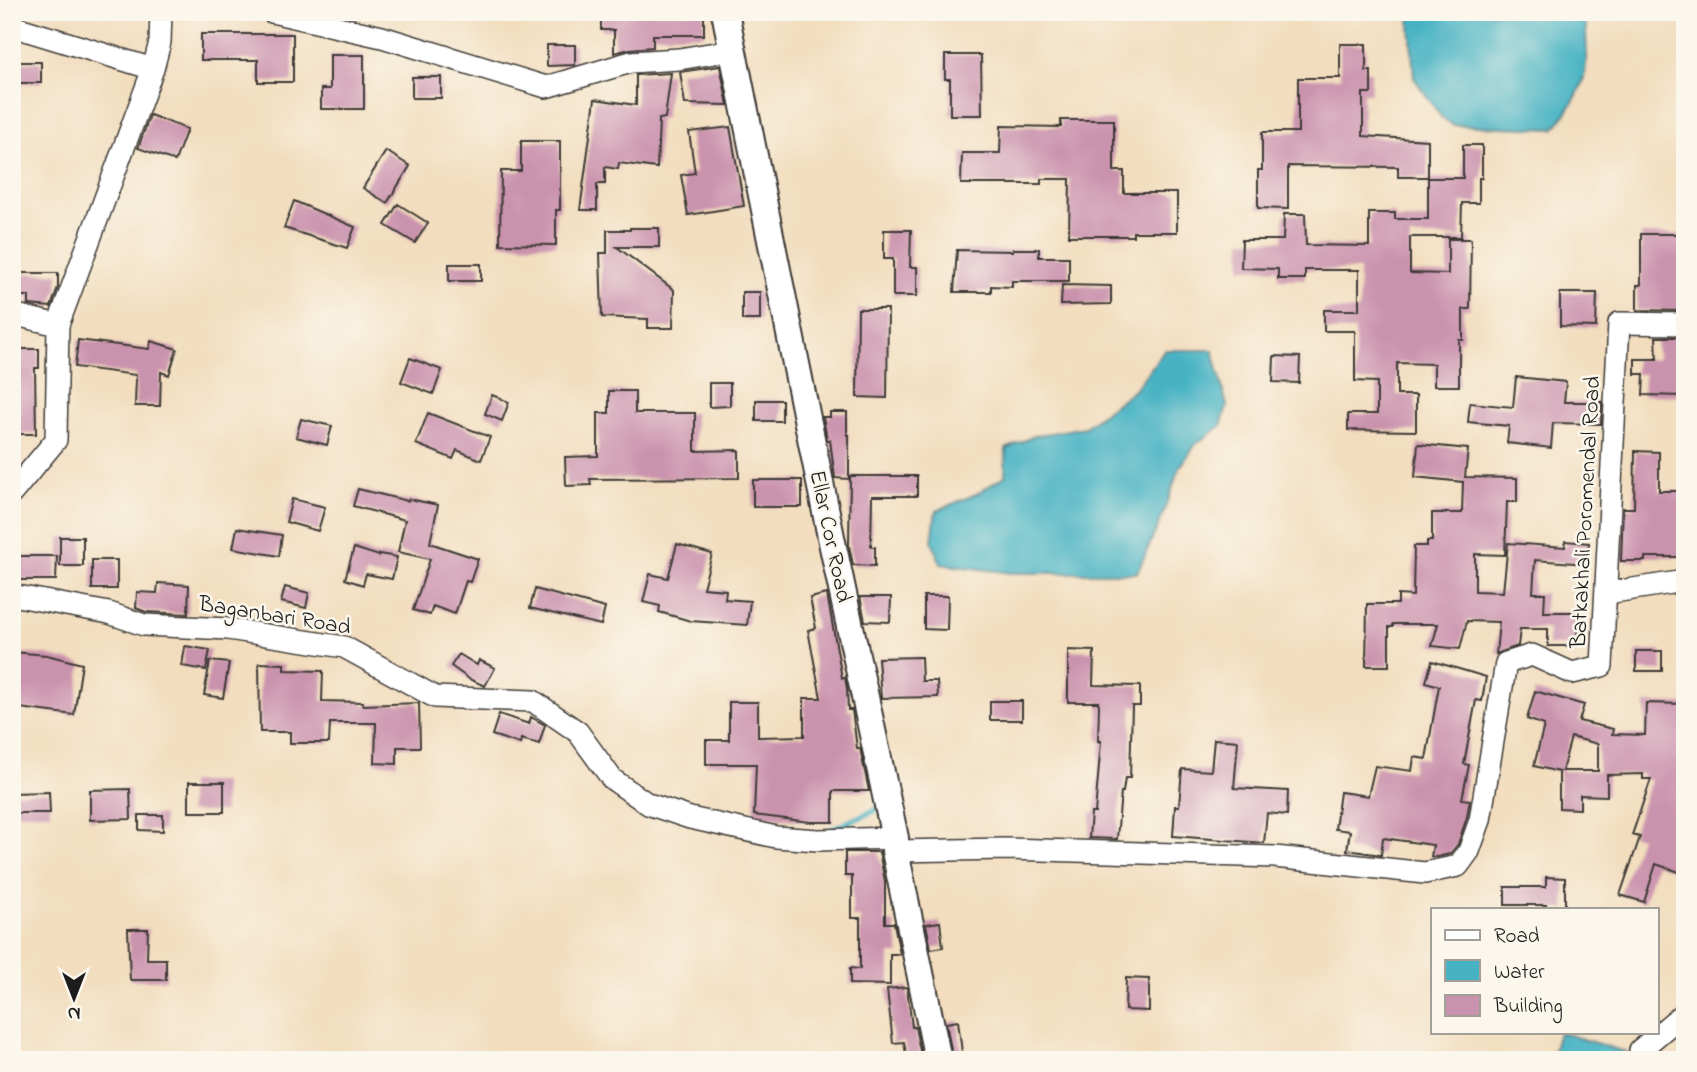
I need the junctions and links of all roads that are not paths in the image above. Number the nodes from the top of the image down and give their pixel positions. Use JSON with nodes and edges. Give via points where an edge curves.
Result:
{"nodes":[{"id":1,"x":161,"y":12,"type":"edge"},
{"id":2,"x":272,"y":12,"type":"edge"},
{"id":3,"x":725,"y":12,"type":"edge"},
{"id":4,"x":12,"y":26,"type":"edge"},
{"id":5,"x":733,"y":50,"type":"junction"},
{"id":6,"x":153,"y":69,"type":"junction"},
{"id":7,"x":12,"y":314,"type":"edge"},
{"id":8,"x":1685,"y":324,"type":"edge"},
{"id":9,"x":58,"y":325,"type":"junction"},
{"id":10,"x":12,"y":493,"type":"edge"},
{"id":11,"x":1685,"y":581,"type":"edge"},
{"id":12,"x":1607,"y":593,"type":"junction"},
{"id":13,"x":12,"y":595,"type":"edge"},
{"id":14,"x":1506,"y":663,"type":"joint"},
{"id":15,"x":895,"y":844,"type":"junction"},
{"id":16,"x":1685,"y":1012,"type":"edge"},
{"id":17,"x":1640,"y":1049,"type":"dead end"},
{"id":18,"x":938,"y":1060,"type":"edge"}],
"edges":[{"from":1,"to":6,"type":"street"},
{"from":2,"to":5,"type":"street","via":[[382,37],[546,87],[631,62]]},
{"from":3,"to":5,"type":"main road","name":"Ellar Cor Road"},
{"from":4,"to":6,"type":"street"},
{"from":5,"to":15,"type":"main road","name":"Ellar Cor Road"},
{"from":6,"to":9,"type":"street"},
{"from":7,"to":9,"type":"street"},
{"from":8,"to":12,"type":"street","name":"Batkakhali Poromendal Road","via":[[1619,323]]},
{"from":9,"to":10,"type":"street","via":[[56,440]]},
{"from":11,"to":12,"type":"street"},
{"from":12,"to":14,"type":"street","name":"Batkakhali Poromendal Road","via":[[1602,666],[1572,673],[1532,655]]},
{"from":13,"to":15,"type":"street","name":"Baganbari Road","via":[[109,613],[144,625],[228,629],[344,647],[435,697],[533,701],[578,732],[612,779],[648,804],[776,837]]},
{"from":14,"to":15,"type":"street","name":"Baganbari Road","via":[[1480,820],[1458,866],[1425,873],[1276,857]]},
{"from":15,"to":18,"type":"main road","name":"Ellar Cor Road"},
{"from":16,"to":17,"type":"street"}]}
